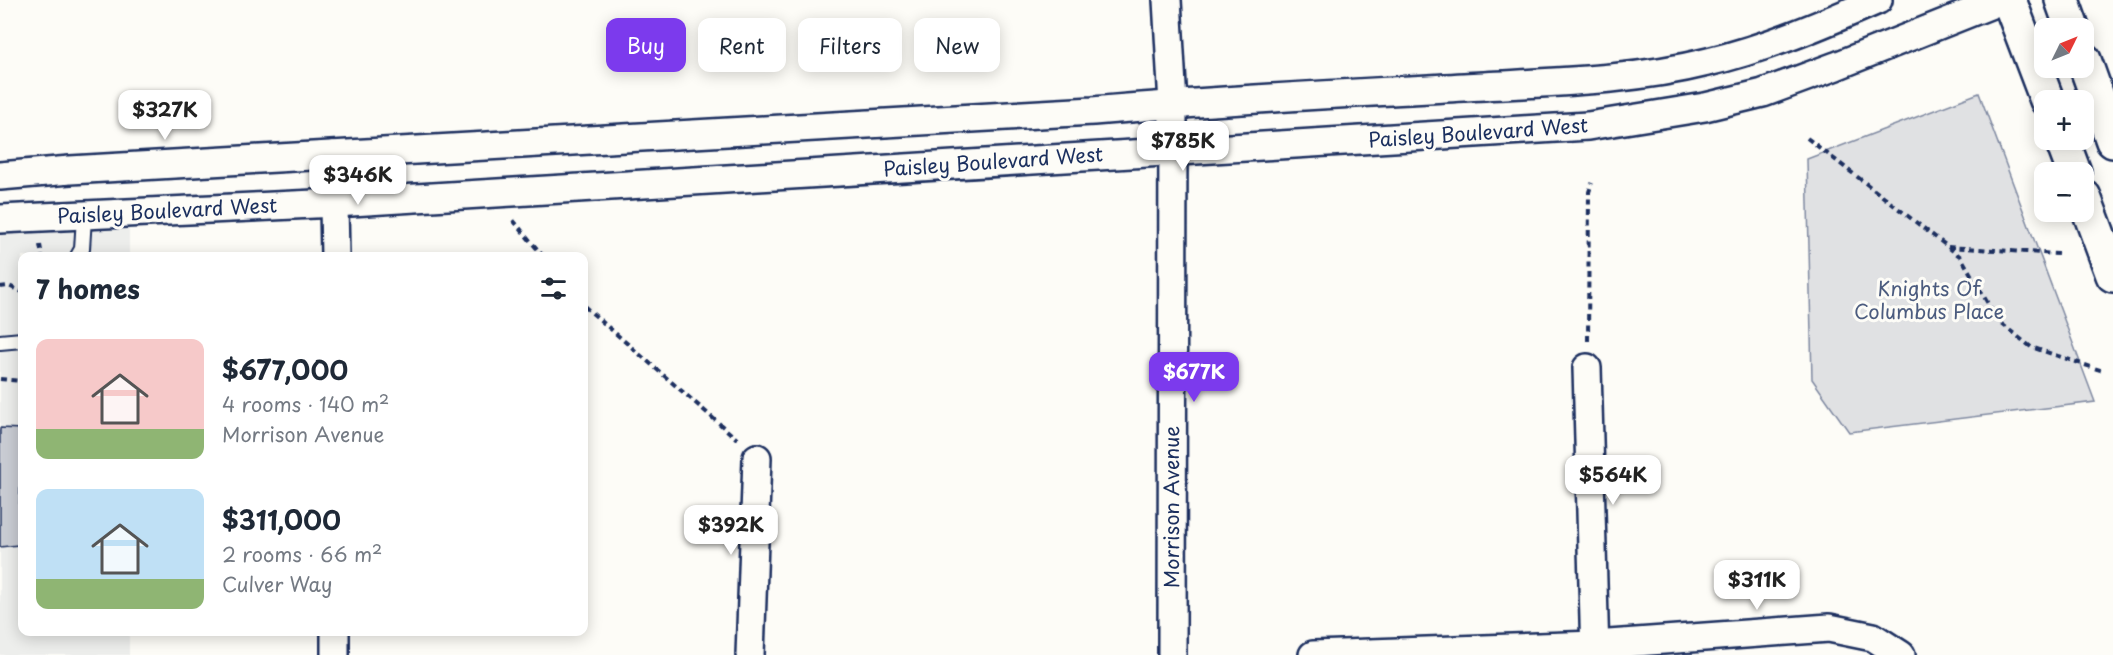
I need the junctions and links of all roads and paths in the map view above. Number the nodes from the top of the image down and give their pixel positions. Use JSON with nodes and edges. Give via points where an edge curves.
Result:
{"nodes":[{"id":1,"x":1167,"y":0,"type":"edge"},
{"id":2,"x":1878,"y":0,"type":"edge"},
{"id":3,"x":2002,"y":0,"type":"edge"},
{"id":4,"x":2009,"y":0,"type":"edge"},
{"id":5,"x":2062,"y":0,"type":"edge"},
{"id":6,"x":2068,"y":18,"type":"edge"},
{"id":7,"x":2090,"y":78,"type":"edge"},
{"id":8,"x":2043,"y":90,"type":"edge"},
{"id":9,"x":1173,"y":104,"type":"junction"},
{"id":10,"x":1807,"y":138,"type":"dead end"},
{"id":11,"x":2113,"y":141,"type":"edge"},
{"id":12,"x":1172,"y":150,"type":"junction"},
{"id":13,"x":333,"y":156,"type":"junction"},
{"id":14,"x":0,"y":176,"type":"edge"},
{"id":15,"x":1592,"y":183,"type":"dead end"},
{"id":16,"x":491,"y":194,"type":"junction"},
{"id":17,"x":335,"y":203,"type":"junction"},
{"id":18,"x":84,"y":217,"type":"junction"},
{"id":19,"x":0,"y":219,"type":"edge"},
{"id":20,"x":2093,"y":222,"type":"edge"},
{"id":21,"x":1948,"y":247,"type":"junction"},
{"id":22,"x":80,"y":252,"type":"edge"},
{"id":23,"x":335,"y":252,"type":"edge"},
{"id":24,"x":540,"y":252,"type":"edge"},
{"id":25,"x":2058,"y":255,"type":"dead end"},
{"id":26,"x":2113,"y":275,"type":"edge"},
{"id":27,"x":0,"y":287,"type":"edge"},
{"id":28,"x":18,"y":290,"type":"edge"},
{"id":29,"x":588,"y":309,"type":"edge"},
{"id":30,"x":18,"y":340,"type":"edge"},
{"id":31,"x":0,"y":342,"type":"edge"},
{"id":32,"x":1587,"y":368,"type":"joint"},
{"id":33,"x":2103,"y":371,"type":"dead end"},
{"id":34,"x":0,"y":379,"type":"edge"},
{"id":35,"x":18,"y":381,"type":"edge"},
{"id":36,"x":757,"y":458,"type":"joint"},
{"id":37,"x":335,"y":636,"type":"edge"},
{"id":38,"x":1595,"y":650,"type":"edge"},
{"id":39,"x":335,"y":655,"type":"edge"},
{"id":40,"x":750,"y":655,"type":"edge"},
{"id":41,"x":1172,"y":655,"type":"edge"},
{"id":42,"x":1313,"y":655,"type":"edge"},
{"id":43,"x":1901,"y":655,"type":"edge"}],
"edges":[{"from":1,"to":9,"type":"street","name":"Morrison Avenue"},
{"from":2,"to":9,"type":"street","via":[[1746,52],[1627,78]]},
{"from":3,"to":12,"type":"street","name":"Paisley Boulevard West","via":[[1763,93],[1705,107],[1588,126]]},
{"from":4,"to":8,"type":"main road"},
{"from":5,"to":6,"type":"main road"},
{"from":7,"to":11,"type":"main road"},
{"from":9,"to":12,"type":"street","name":"Morrison Avenue"},
{"from":9,"to":13,"type":"street"},
{"from":10,"to":21,"type":"path"},
{"from":12,"to":16,"type":"street","name":"Paisley Boulevard West"},
{"from":12,"to":41,"type":"street","name":"Morrison Avenue"},
{"from":13,"to":14,"type":"street"},
{"from":13,"to":17,"type":"street"},
{"from":15,"to":32,"type":"path"},
{"from":16,"to":17,"type":"street","name":"Paisley Boulevard West"},
{"from":16,"to":24,"type":"path"},
{"from":17,"to":18,"type":"street","name":"Paisley Boulevard West"},
{"from":17,"to":23,"type":"street"},
{"from":18,"to":19,"type":"street","name":"Paisley Boulevard West"},
{"from":18,"to":22,"type":"lane"},
{"from":20,"to":26,"type":"main road"},
{"from":21,"to":25,"type":"path"},
{"from":21,"to":33,"type":"path","via":[[1961,256],[1998,321],[2031,347]]},
{"from":27,"to":28,"type":"path"},
{"from":29,"to":36,"type":"path"},
{"from":30,"to":31,"type":"lane"},
{"from":32,"to":38,"type":"street"},
{"from":34,"to":35,"type":"path"},
{"from":36,"to":40,"type":"street"},
{"from":37,"to":39,"type":"street"},
{"from":38,"to":42,"type":"street"},
{"from":38,"to":43,"type":"street","via":[[1829,628],[1873,637]]}]}
